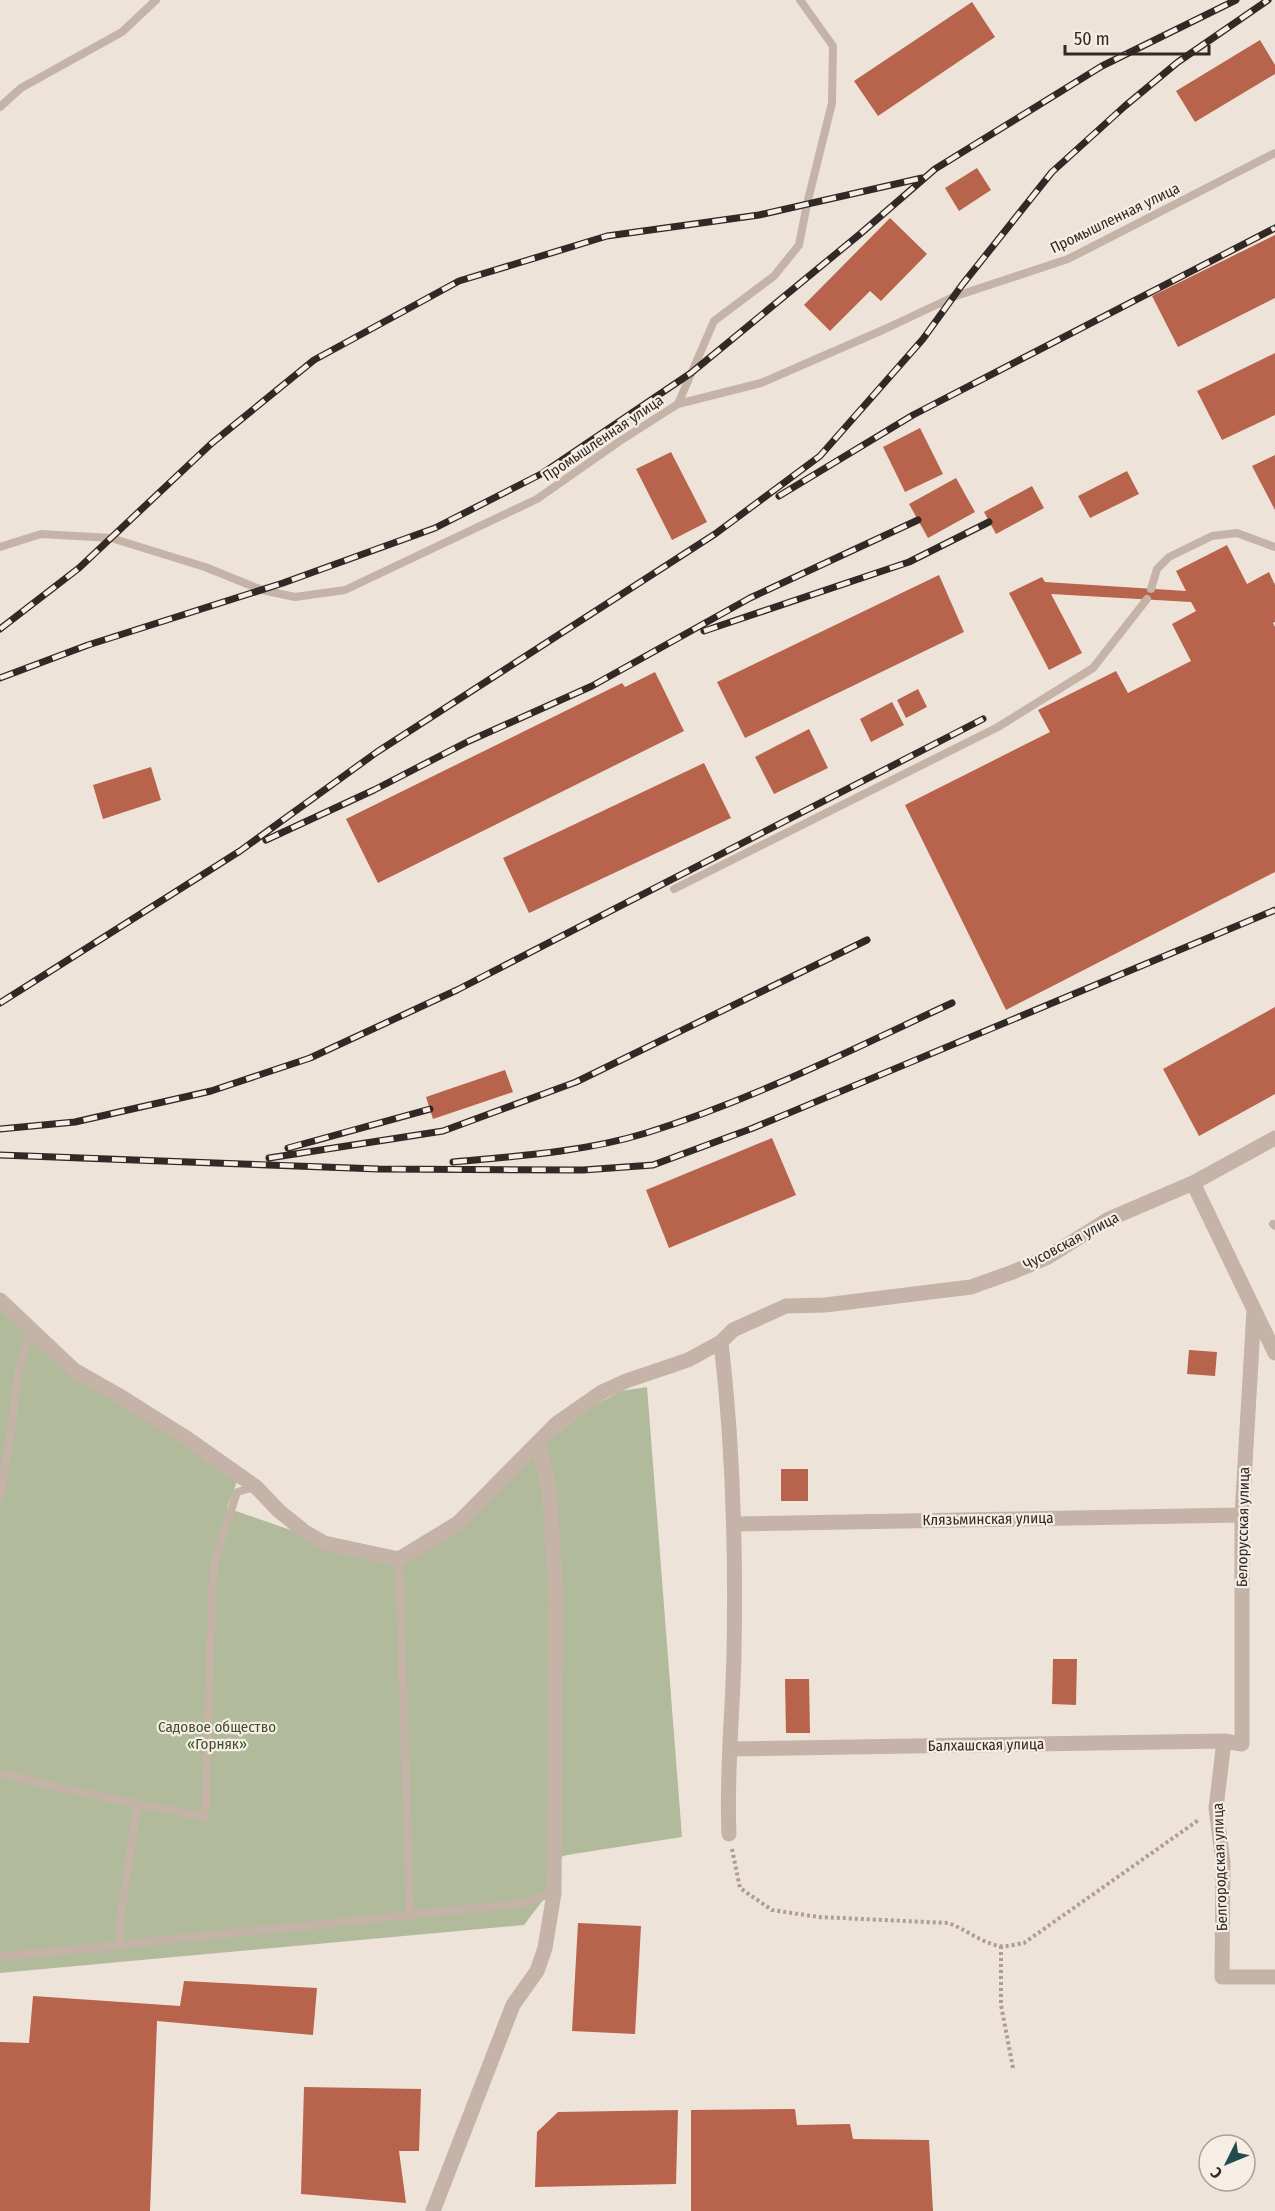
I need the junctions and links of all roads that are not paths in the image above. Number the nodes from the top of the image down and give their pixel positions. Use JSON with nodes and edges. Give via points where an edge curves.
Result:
{"nodes":[{"id":1,"x":156,"y":0,"type":"edge"},
{"id":2,"x":800,"y":0,"type":"edge"},
{"id":3,"x":0,"y":107,"type":"edge"},
{"id":4,"x":1275,"y":153,"type":"edge"},
{"id":5,"x":678,"y":404,"type":"junction"},
{"id":6,"x":0,"y":547,"type":"edge"},
{"id":7,"x":1275,"y":547,"type":"edge"},
{"id":8,"x":1152,"y":589,"type":"dead end"},
{"id":9,"x":1147,"y":599,"type":"dead end"},
{"id":10,"x":674,"y":889,"type":"dead end"},
{"id":11,"x":1275,"y":1138,"type":"edge"},
{"id":12,"x":1193,"y":1183,"type":"junction"},
{"id":13,"x":0,"y":1300,"type":"edge"},
{"id":14,"x":1254,"y":1310,"type":"junction"},
{"id":15,"x":35,"y":1334,"type":"junction"},
{"id":16,"x":721,"y":1342,"type":"junction"},
{"id":17,"x":1275,"y":1353,"type":"edge"},
{"id":18,"x":538,"y":1444,"type":"junction"},
{"id":19,"x":256,"y":1486,"type":"junction"},
{"id":20,"x":0,"y":1497,"type":"edge"},
{"id":21,"x":1242,"y":1515,"type":"junction"},
{"id":22,"x":734,"y":1524,"type":"junction"},
{"id":23,"x":399,"y":1560,"type":"junction"},
{"id":24,"x":1224,"y":1741,"type":"junction"},
{"id":25,"x":1242,"y":1744,"type":"joint"},
{"id":26,"x":730,"y":1749,"type":"junction"},
{"id":27,"x":0,"y":1773,"type":"edge"},
{"id":28,"x":137,"y":1804,"type":"junction"},
{"id":29,"x":729,"y":1834,"type":"road end"},
{"id":30,"x":554,"y":1893,"type":"junction"},
{"id":31,"x":410,"y":1916,"type":"junction"},
{"id":32,"x":121,"y":1946,"type":"junction"},
{"id":33,"x":0,"y":1957,"type":"edge"},
{"id":34,"x":1275,"y":1977,"type":"edge"},
{"id":35,"x":433,"y":2211,"type":"edge"}],
"edges":[{"from":1,"to":3,"type":"lane","via":[[122,32],[21,88]]},
{"from":2,"to":5,"type":"lane","via":[[833,46],[833,69],[832,103],[798,245],[774,276],[714,321]]},
{"from":4,"to":5,"type":"lane","name":"Промышленная улица","via":[[1068,259],[953,297],[761,383]]},
{"from":5,"to":6,"type":"lane","name":"Промышленная улица","via":[[537,499],[345,590],[284,595],[111,538],[41,534]]},
{"from":7,"to":8,"type":"lane","via":[[1237,533],[1212,536],[1169,556],[1157,569]]},
{"from":9,"to":10,"type":"lane","via":[[1093,668],[998,727]]},
{"from":11,"to":12,"type":"street","name":"Чусовская улица"},
{"from":12,"to":14,"type":"street"},
{"from":12,"to":16,"type":"street","name":"Чусовская улица","via":[[1107,1220],[1048,1257],[971,1287],[825,1305],[786,1305],[733,1330]]},
{"from":13,"to":15,"type":"street"},
{"from":14,"to":17,"type":"street"},
{"from":14,"to":21,"type":"street","name":"Белорусская улица"},
{"from":15,"to":19,"type":"street","via":[[74,1370],[185,1437]]},
{"from":15,"to":20,"type":"lane","via":[[28,1339],[18,1373]]},
{"from":16,"to":18,"type":"street","name":"Чусовская улица","via":[[688,1360],[602,1392],[556,1424]]},
{"from":16,"to":22,"type":"street","via":[[729,1406]]},
{"from":18,"to":23,"type":"street","name":"Чусовская улица","via":[[458,1522]]},
{"from":18,"to":30,"type":"street","via":[[549,1488],[556,1594]]},
{"from":19,"to":23,"type":"street","via":[[279,1511],[324,1543]]},
{"from":19,"to":28,"type":"lane","via":[[237,1492],[216,1560],[205,1817]]},
{"from":21,"to":22,"type":"street","name":"Клязьминская улица"},
{"from":21,"to":25,"type":"street","name":"Белорусская улица"},
{"from":22,"to":26,"type":"street"},
{"from":23,"to":31,"type":"lane"},
{"from":24,"to":25,"type":"street","name":"Балхашская улица"},
{"from":24,"to":26,"type":"street","name":"Балхашская улица"},
{"from":24,"to":34,"type":"street","name":"Белгородская улица","via":[[1216,1808],[1223,1863],[1222,1977]]},
{"from":26,"to":29,"type":"street"},
{"from":27,"to":28,"type":"lane"},
{"from":28,"to":32,"type":"lane","via":[[120,1921]]},
{"from":30,"to":31,"type":"lane","via":[[518,1904]]},
{"from":30,"to":35,"type":"street","via":[[537,1971],[513,2005]]},
{"from":31,"to":32,"type":"lane"},
{"from":32,"to":33,"type":"lane"}]}
